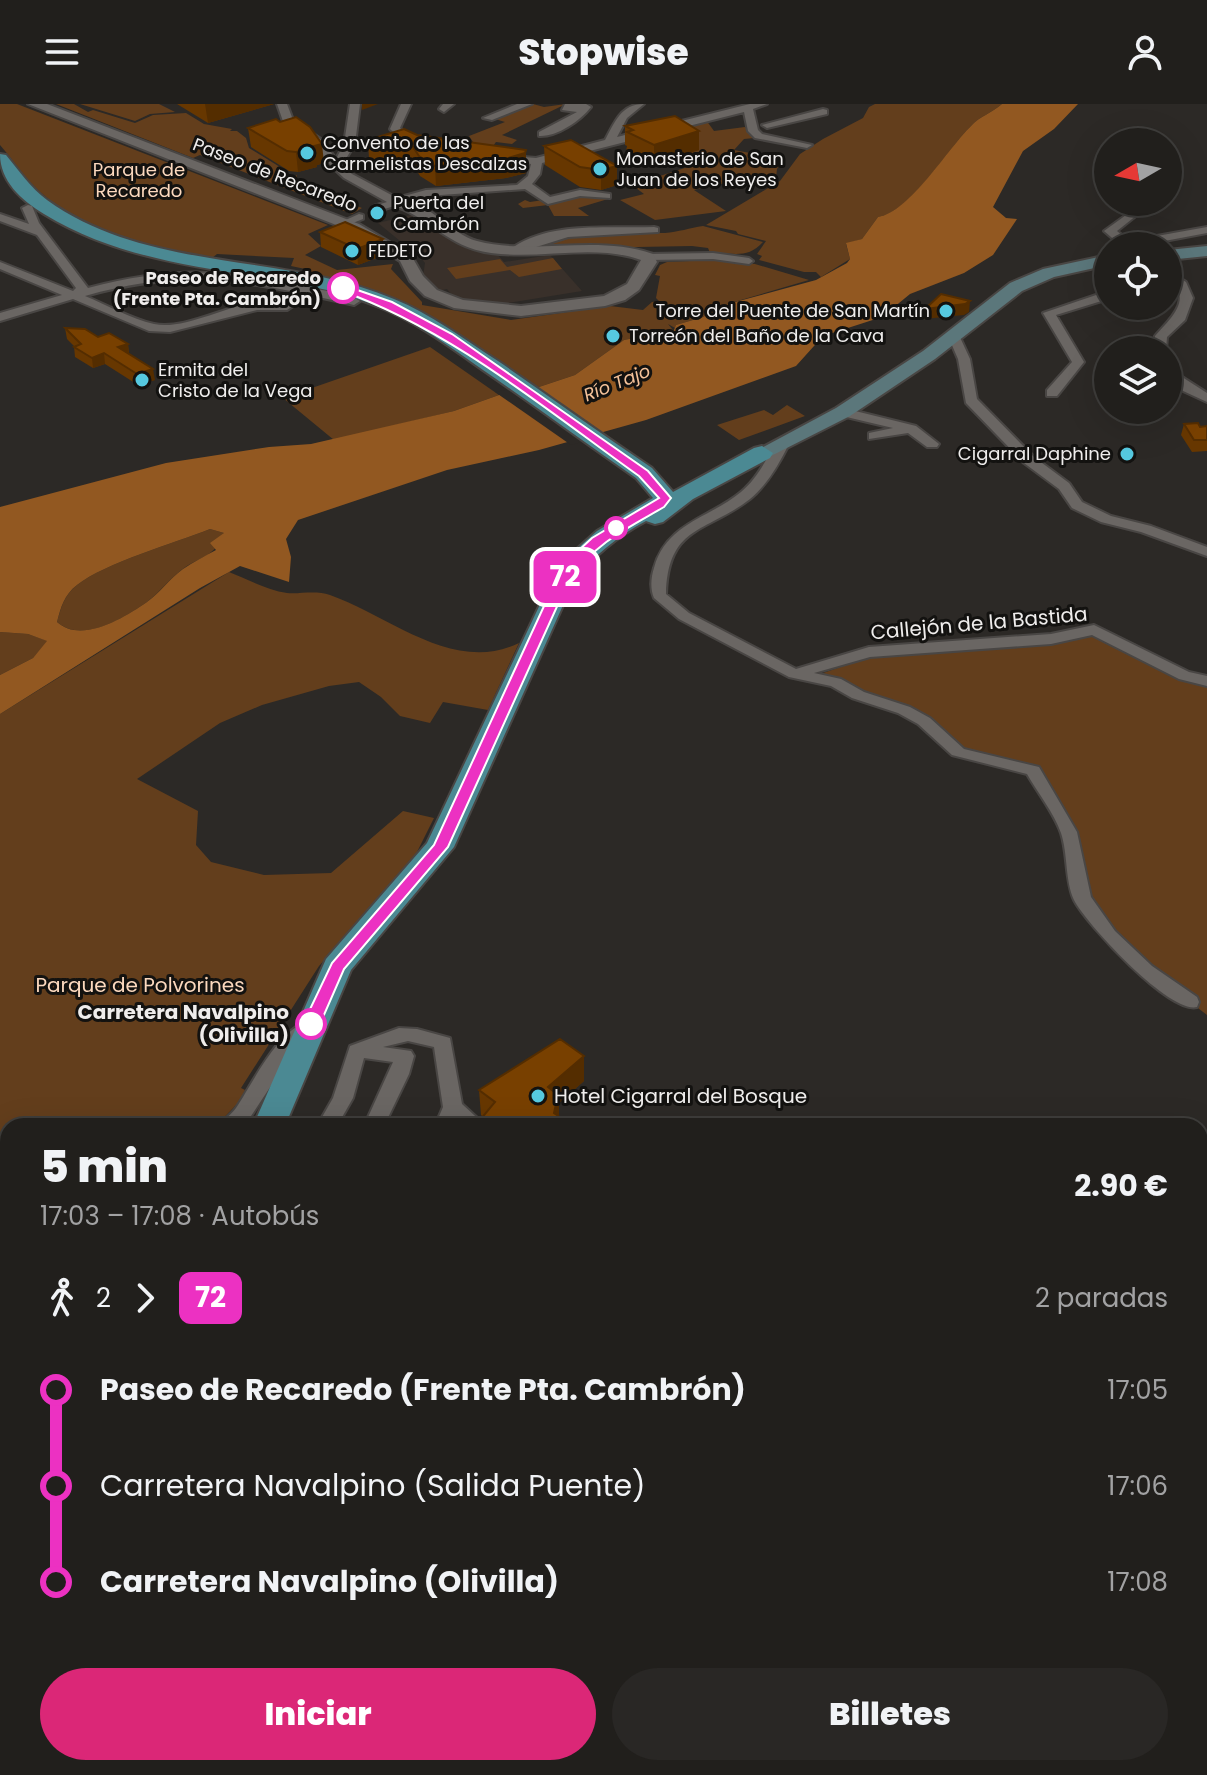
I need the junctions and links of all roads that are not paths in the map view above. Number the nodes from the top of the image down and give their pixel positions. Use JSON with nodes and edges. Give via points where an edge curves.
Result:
{"nodes":[{"id":1,"x":35,"y":104,"type":"edge"},
{"id":2,"x":282,"y":104,"type":"edge"},
{"id":3,"x":355,"y":104,"type":"edge"},
{"id":4,"x":406,"y":104,"type":"edge"},
{"id":5,"x":527,"y":104,"type":"edge"},
{"id":6,"x":571,"y":104,"type":"edge"},
{"id":7,"x":639,"y":104,"type":"edge"},
{"id":8,"x":761,"y":104,"type":"edge"},
{"id":9,"x":748,"y":108,"type":"junction"},
{"id":10,"x":823,"y":112,"type":"dead end"},
{"id":11,"x":488,"y":118,"type":"dead end"},
{"id":12,"x":767,"y":125,"type":"dead end"},
{"id":13,"x":543,"y":134,"type":"dead end"},
{"id":14,"x":609,"y":143,"type":"junction"},
{"id":15,"x":807,"y":145,"type":"dead end"},
{"id":16,"x":423,"y":149,"type":"edge"},
{"id":17,"x":494,"y":156,"type":"edge"},
{"id":18,"x":0,"y":159,"type":"edge"},
{"id":19,"x":536,"y":161,"type":"junction"},
{"id":20,"x":336,"y":165,"type":"junction"},
{"id":21,"x":0,"y":180,"type":"edge"},
{"id":22,"x":526,"y":185,"type":"junction"},
{"id":23,"x":606,"y":196,"type":"dead end"},
{"id":24,"x":396,"y":202,"type":"junction"},
{"id":25,"x":28,"y":208,"type":"junction"},
{"id":26,"x":364,"y":215,"type":"junction"},
{"id":27,"x":1129,"y":216,"type":"edge"},
{"id":28,"x":0,"y":217,"type":"edge"},
{"id":29,"x":654,"y":230,"type":"dead end"},
{"id":30,"x":1207,"y":230,"type":"edge"},
{"id":31,"x":1111,"y":232,"type":"edge"},
{"id":32,"x":42,"y":233,"type":"junction"},
{"id":33,"x":1182,"y":234,"type":"edge"},
{"id":34,"x":514,"y":251,"type":"junction"},
{"id":35,"x":1207,"y":251,"type":"edge"},
{"id":36,"x":1182,"y":254,"type":"edge"},
{"id":37,"x":648,"y":257,"type":"junction"},
{"id":38,"x":749,"y":261,"type":"dead end"},
{"id":39,"x":1094,"y":262,"type":"edge"},
{"id":40,"x":0,"y":265,"type":"edge"},
{"id":41,"x":1182,"y":284,"type":"edge"},
{"id":42,"x":76,"y":295,"type":"junction"},
{"id":43,"x":1094,"y":299,"type":"edge"},
{"id":44,"x":354,"y":301,"type":"junction"},
{"id":45,"x":287,"y":306,"type":"dead end"},
{"id":46,"x":1182,"y":312,"type":"edge"},
{"id":47,"x":0,"y":319,"type":"edge"},
{"id":48,"x":1179,"y":320,"type":"edge"},
{"id":49,"x":954,"y":336,"type":"junction"},
{"id":50,"x":1161,"y":336,"type":"edge"},
{"id":51,"x":466,"y":356,"type":"junction"},
{"id":52,"x":1182,"y":384,"type":"edge"},
{"id":53,"x":1052,"y":393,"type":"dead end"},
{"id":54,"x":1207,"y":398,"type":"edge"},
{"id":55,"x":843,"y":412,"type":"junction"},
{"id":56,"x":911,"y":429,"type":"junction"},
{"id":57,"x":874,"y":436,"type":"dead end"},
{"id":58,"x":932,"y":444,"type":"dead end"},
{"id":59,"x":772,"y":448,"type":"junction"},
{"id":60,"x":636,"y":476,"type":"junction"},
{"id":61,"x":690,"y":486,"type":"junction"},
{"id":62,"x":661,"y":491,"type":"junction"},
{"id":63,"x":603,"y":522,"type":"junction"},
{"id":64,"x":1207,"y":552,"type":"edge"},
{"id":65,"x":562,"y":580,"type":"junction"},
{"id":66,"x":794,"y":674,"type":"junction"},
{"id":67,"x":1207,"y":681,"type":"edge"},
{"id":68,"x":1190,"y":1002,"type":"dead end"},
{"id":69,"x":357,"y":1051,"type":"junction"},
{"id":70,"x":449,"y":1117,"type":"edge"},
{"id":71,"x":255,"y":1118,"type":"edge"},
{"id":72,"x":332,"y":1118,"type":"edge"},
{"id":73,"x":378,"y":1118,"type":"edge"}],
"edges":[{"from":1,"to":26,"type":"street","name":"Paseo de Recaredo"},
{"from":2,"to":20,"type":"street","via":[[288,122],[318,142]]},
{"from":3,"to":20,"type":"street","via":[[349,153]]},
{"from":4,"to":16,"type":"street","via":[[395,129]]},
{"from":5,"to":11,"type":"street"},
{"from":6,"to":13,"type":"street","via":[[566,108],[586,107],[578,117]]},
{"from":7,"to":14,"type":"street","via":[[623,116]]},
{"from":8,"to":9,"type":"street"},
{"from":9,"to":14,"type":"street"},
{"from":9,"to":15,"type":"street","via":[[759,136]]},
{"from":10,"to":12,"type":"street"},
{"from":14,"to":19,"type":"street"},
{"from":17,"to":19,"type":"street"},
{"from":18,"to":51,"type":"main road","via":[[39,203],[96,234],[153,252],[317,281],[361,294],[417,318]]},
{"from":19,"to":22,"type":"street"},
{"from":20,"to":24,"type":"street"},
{"from":21,"to":25,"type":"main road"},
{"from":22,"to":23,"type":"street","via":[[548,201],[580,193]]},
{"from":22,"to":24,"type":"street","via":[[426,193]]},
{"from":24,"to":26,"type":"street"},
{"from":24,"to":34,"type":"street","via":[[471,244]]},
{"from":25,"to":32,"type":"street"},
{"from":25,"to":44,"type":"main road","via":[[117,250]]},
{"from":26,"to":37,"type":"street","name":"Paseo de Recaredo","via":[[431,293],[477,308],[540,310],[619,297],[644,273]]},
{"from":27,"to":31,"type":"street"},
{"from":28,"to":32,"type":"street"},
{"from":29,"to":34,"type":"street","via":[[562,232]]},
{"from":30,"to":33,"type":"street"},
{"from":32,"to":42,"type":"street","via":[[82,288]]},
{"from":34,"to":37,"type":"street","via":[[623,249]]},
{"from":35,"to":36,"type":"main road"},
{"from":37,"to":38,"type":"street"},
{"from":39,"to":49,"type":"main road","via":[[1030,280]]},
{"from":40,"to":42,"type":"street"},
{"from":41,"to":46,"type":"street","via":[[1187,298]]},
{"from":42,"to":44,"type":"street","via":[[152,278],[212,275]]},
{"from":42,"to":45,"type":"street","via":[[130,321],[162,329],[266,305]]},
{"from":42,"to":47,"type":"street"},
{"from":43,"to":53,"type":"street","via":[[1049,313],[1078,362]]},
{"from":44,"to":51,"type":"main road"},
{"from":48,"to":50,"type":"street"},
{"from":49,"to":55,"type":"main road"},
{"from":49,"to":64,"type":"street","via":[[971,400],[1029,460],[1064,486],[1077,505]]},
{"from":51,"to":60,"type":"main road"},
{"from":51,"to":60,"type":"main road","via":[[585,447]]},
{"from":52,"to":54,"type":"street"},
{"from":55,"to":56,"type":"street"},
{"from":55,"to":59,"type":"main road"},
{"from":56,"to":57,"type":"street"},
{"from":56,"to":58,"type":"street"},
{"from":59,"to":61,"type":"main road"},
{"from":59,"to":66,"type":"street","via":[[775,460],[744,497],[684,530],[670,545],[657,573],[659,595],[684,616]]},
{"from":60,"to":61,"type":"main road"},
{"from":60,"to":62,"type":"main road","via":[[648,489]]},
{"from":60,"to":63,"type":"main road","via":[[632,493]]},
{"from":61,"to":62,"type":"main road"},
{"from":61,"to":65,"type":"main road","via":[[651,519],[607,541]]},
{"from":62,"to":63,"type":"main road"},
{"from":62,"to":65,"type":"main road","via":[[665,498],[660,505],[596,541]]},
{"from":63,"to":65,"type":"main road","via":[[575,551]]},
{"from":65,"to":71,"type":"main road","via":[[440,847],[337,966],[311,1026]]},
{"from":66,"to":67,"type":"street","name":"Callejón de la Bastida","via":[[869,652],[1051,639],[1094,630],[1184,676]]},
{"from":66,"to":68,"type":"street","via":[[836,682],[904,710],[958,752],[1033,771],[1069,832],[1082,898],[1109,935]]},
{"from":69,"to":70,"type":"street","via":[[409,1032],[443,1043]]},
{"from":69,"to":72,"type":"street"},
{"from":69,"to":73,"type":"street","via":[[404,1056]]}]}
